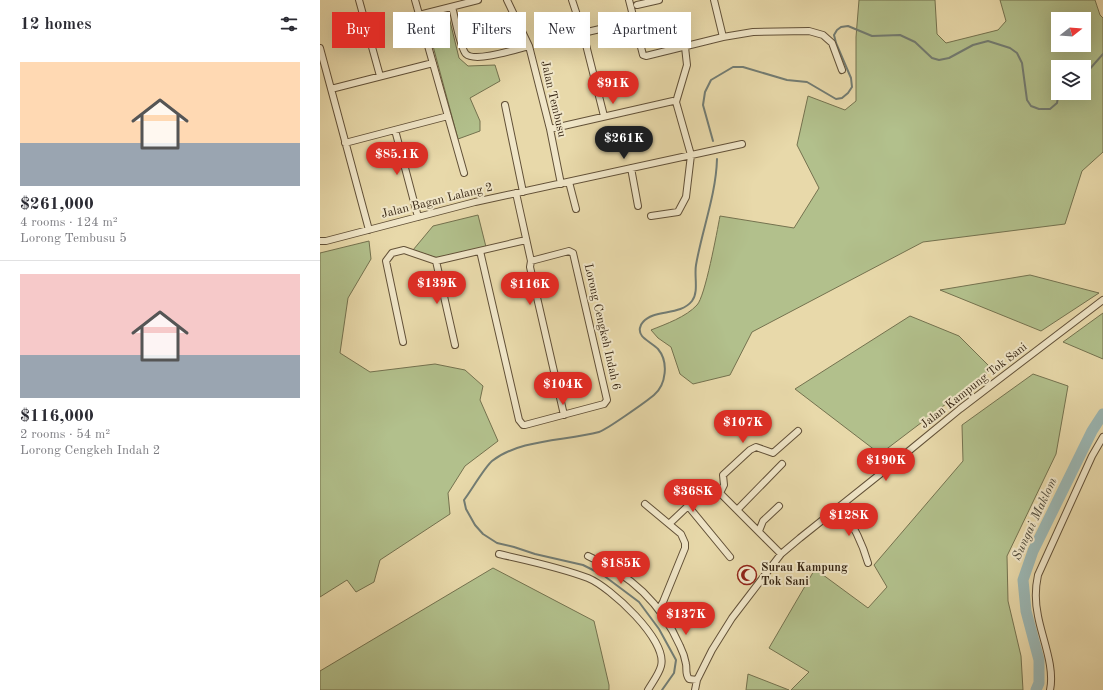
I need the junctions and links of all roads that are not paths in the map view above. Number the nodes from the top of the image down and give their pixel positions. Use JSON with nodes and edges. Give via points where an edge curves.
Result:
{"nodes":[{"id":1,"x":359,"y":0,"type":"edge"},
{"id":2,"x":415,"y":0,"type":"edge"},
{"id":3,"x":478,"y":0,"type":"edge"},
{"id":4,"x":507,"y":0,"type":"edge"},
{"id":5,"x":572,"y":0,"type":"edge"},
{"id":6,"x":629,"y":0,"type":"edge"},
{"id":7,"x":658,"y":0,"type":"edge"},
{"id":8,"x":714,"y":0,"type":"edge"},
{"id":9,"x":637,"y":5,"type":"dead end"},
{"id":10,"x":452,"y":7,"type":"junction"},
{"id":11,"x":418,"y":12,"type":"edge"},
{"id":12,"x":431,"y":12,"type":"edge"},
{"id":13,"x":576,"y":12,"type":"edge"},
{"id":14,"x":632,"y":12,"type":"edge"},
{"id":15,"x":723,"y":37,"type":"junction"},
{"id":16,"x":691,"y":45,"type":"edge"},
{"id":17,"x":530,"y":46,"type":"junction"},
{"id":18,"x":320,"y":48,"type":"edge"},
{"id":19,"x":429,"y":48,"type":"edge"},
{"id":20,"x":587,"y":48,"type":"edge"},
{"id":21,"x":641,"y":48,"type":"edge"},
{"id":22,"x":681,"y":48,"type":"edge"},
{"id":23,"x":685,"y":48,"type":"edge"},
{"id":24,"x":433,"y":63,"type":"junction"},
{"id":25,"x":842,"y":70,"type":"dead end"},
{"id":26,"x":380,"y":76,"type":"junction"},
{"id":27,"x":331,"y":89,"type":"junction"},
{"id":28,"x":676,"y":102,"type":"junction"},
{"id":29,"x":505,"y":105,"type":"dead end"},
{"id":30,"x":448,"y":116,"type":"junction"},
{"id":31,"x":604,"y":116,"type":"junction"},
{"id":32,"x":550,"y":128,"type":"junction"},
{"id":33,"x":395,"y":130,"type":"junction"},
{"id":34,"x":345,"y":143,"type":"junction"},
{"id":35,"x":742,"y":144,"type":"dead end"},
{"id":36,"x":691,"y":155,"type":"junction"},
{"id":37,"x":631,"y":168,"type":"junction"},
{"id":38,"x":464,"y":174,"type":"dead end"},
{"id":39,"x":570,"y":182,"type":"junction"},
{"id":40,"x":561,"y":184,"type":"junction"},
{"id":41,"x":523,"y":192,"type":"junction"},
{"id":42,"x":516,"y":193,"type":"junction"},
{"id":43,"x":638,"y":206,"type":"dead end"},
{"id":44,"x":576,"y":208,"type":"dead end"},
{"id":45,"x":652,"y":216,"type":"dead end"},
{"id":46,"x":418,"y":217,"type":"junction"},
{"id":47,"x":369,"y":230,"type":"junction"},
{"id":48,"x":526,"y":240,"type":"junction"},
{"id":49,"x":320,"y":241,"type":"edge"},
{"id":50,"x":480,"y":251,"type":"junction"},
{"id":51,"x":436,"y":261,"type":"junction"},
{"id":52,"x":531,"y":261,"type":"junction"},
{"id":53,"x":1103,"y":300,"type":"edge"},
{"id":54,"x":403,"y":342,"type":"dead end"},
{"id":55,"x":455,"y":346,"type":"dead end"},
{"id":56,"x":564,"y":415,"type":"junction"},
{"id":57,"x":798,"y":431,"type":"dead end"},
{"id":58,"x":1103,"y":437,"type":"edge"},
{"id":59,"x":782,"y":464,"type":"dead end"},
{"id":60,"x":720,"y":493,"type":"junction"},
{"id":61,"x":645,"y":504,"type":"dead end"},
{"id":62,"x":688,"y":506,"type":"junction"},
{"id":63,"x":779,"y":506,"type":"dead end"},
{"id":64,"x":840,"y":506,"type":"junction"},
{"id":65,"x":737,"y":510,"type":"junction"},
{"id":66,"x":669,"y":524,"type":"junction"},
{"id":67,"x":759,"y":531,"type":"junction"},
{"id":68,"x":499,"y":554,"type":"dead end"},
{"id":69,"x":781,"y":554,"type":"junction"},
{"id":70,"x":588,"y":556,"type":"dead end"},
{"id":71,"x":730,"y":557,"type":"dead end"},
{"id":72,"x":868,"y":563,"type":"dead end"},
{"id":73,"x":659,"y":609,"type":"junction"},
{"id":74,"x":697,"y":680,"type":"junction"},
{"id":75,"x":648,"y":690,"type":"edge"},
{"id":76,"x":695,"y":690,"type":"edge"},
{"id":77,"x":1050,"y":690,"type":"edge"}],
"edges":[{"from":1,"to":26,"type":"street"},
{"from":2,"to":11,"type":"street"},
{"from":3,"to":10,"type":"street"},
{"from":4,"to":17,"type":"street","name":"Jalan Tembusu"},
{"from":5,"to":13,"type":"street"},
{"from":6,"to":14,"type":"street"},
{"from":7,"to":9,"type":"street"},
{"from":8,"to":15,"type":"street"},
{"from":10,"to":12,"type":"street"},
{"from":10,"to":17,"type":"street","via":[[461,42],[469,56],[480,58]]},
{"from":15,"to":16,"type":"street"},
{"from":15,"to":25,"type":"street","via":[[752,32],[809,31],[823,35],[832,44]]},
{"from":17,"to":32,"type":"street","name":"Jalan Tembusu"},
{"from":18,"to":27,"type":"street"},
{"from":19,"to":24,"type":"street"},
{"from":20,"to":31,"type":"street"},
{"from":21,"to":22,"type":"street","via":[[643,55],[646,56]]},
{"from":23,"to":28,"type":"street","via":[[687,66]]},
{"from":24,"to":26,"type":"street"},
{"from":24,"to":30,"type":"street"},
{"from":26,"to":27,"type":"street"},
{"from":27,"to":34,"type":"street"},
{"from":28,"to":31,"type":"street"},
{"from":28,"to":36,"type":"street"},
{"from":29,"to":41,"type":"street"},
{"from":30,"to":33,"type":"street"},
{"from":30,"to":38,"type":"street"},
{"from":31,"to":32,"type":"street"},
{"from":32,"to":40,"type":"street","name":"Jalan Tembusu"},
{"from":33,"to":34,"type":"street"},
{"from":33,"to":46,"type":"street"},
{"from":34,"to":47,"type":"street"},
{"from":35,"to":36,"type":"street","name":"Jalan Bagan Lalang 2"},
{"from":36,"to":37,"type":"street","name":"Jalan Bagan Lalang 2"},
{"from":36,"to":45,"type":"street","via":[[686,197],[678,212]]},
{"from":37,"to":39,"type":"street","name":"Jalan Bagan Lalang 2"},
{"from":37,"to":43,"type":"street"},
{"from":39,"to":40,"type":"street","name":"Jalan Bagan Lalang 2"},
{"from":39,"to":44,"type":"street"},
{"from":40,"to":41,"type":"street","name":"Jalan Bagan Lalang 2"},
{"from":41,"to":42,"type":"street","name":"Jalan Bagan Lalang 2"},
{"from":42,"to":46,"type":"street","name":"Jalan Bagan Lalang 2"},
{"from":42,"to":48,"type":"street"},
{"from":46,"to":47,"type":"street","name":"Jalan Bagan Lalang 2"},
{"from":47,"to":49,"type":"street","name":"Jalan Bagan Lalang 2"},
{"from":48,"to":50,"type":"street"},
{"from":48,"to":52,"type":"street"},
{"from":50,"to":51,"type":"street"},
{"from":50,"to":56,"type":"street","via":[[519,420],[523,425],[528,425]]},
{"from":51,"to":54,"type":"street","via":[[404,250],[392,253],[386,260]]},
{"from":51,"to":55,"type":"street"},
{"from":52,"to":56,"type":"street","via":[[530,267]]},
{"from":52,"to":56,"type":"street","name":"Lorong Cengkeh Indah 6","via":[[573,253],[607,394],[606,402]]},
{"from":53,"to":64,"type":"street","name":"Jalan Kampung Tok Sani","via":[[960,409]]},
{"from":57,"to":60,"type":"street","via":[[773,453],[756,448],[750,450],[723,475],[724,485]]},
{"from":58,"to":77,"type":"street","via":[[1038,575],[1035,592],[1049,662]]},
{"from":59,"to":65,"type":"street"},
{"from":60,"to":62,"type":"street","via":[[711,486]]},
{"from":60,"to":65,"type":"street"},
{"from":61,"to":66,"type":"street"},
{"from":62,"to":66,"type":"street"},
{"from":62,"to":71,"type":"street"},
{"from":63,"to":67,"type":"street","via":[[763,521]]},
{"from":64,"to":69,"type":"street","name":"Jalan Kampung Tok Sani"},
{"from":64,"to":72,"type":"street","via":[[852,522]]},
{"from":65,"to":67,"type":"street"},
{"from":66,"to":73,"type":"street","via":[[681,534],[685,548]]},
{"from":67,"to":69,"type":"street"},
{"from":68,"to":75,"type":"street","via":[[554,567],[589,579],[633,612],[659,647],[661,657],[661,666]]},
{"from":69,"to":74,"type":"street","name":"Jalan Kampung Tok Sani","via":[[732,618]]},
{"from":70,"to":73,"type":"street","via":[[618,572],[648,596]]},
{"from":73,"to":74,"type":"street","via":[[682,650],[686,675],[689,679]]},
{"from":74,"to":76,"type":"street","name":"Jalan Kampung Tok Sani"}]}
